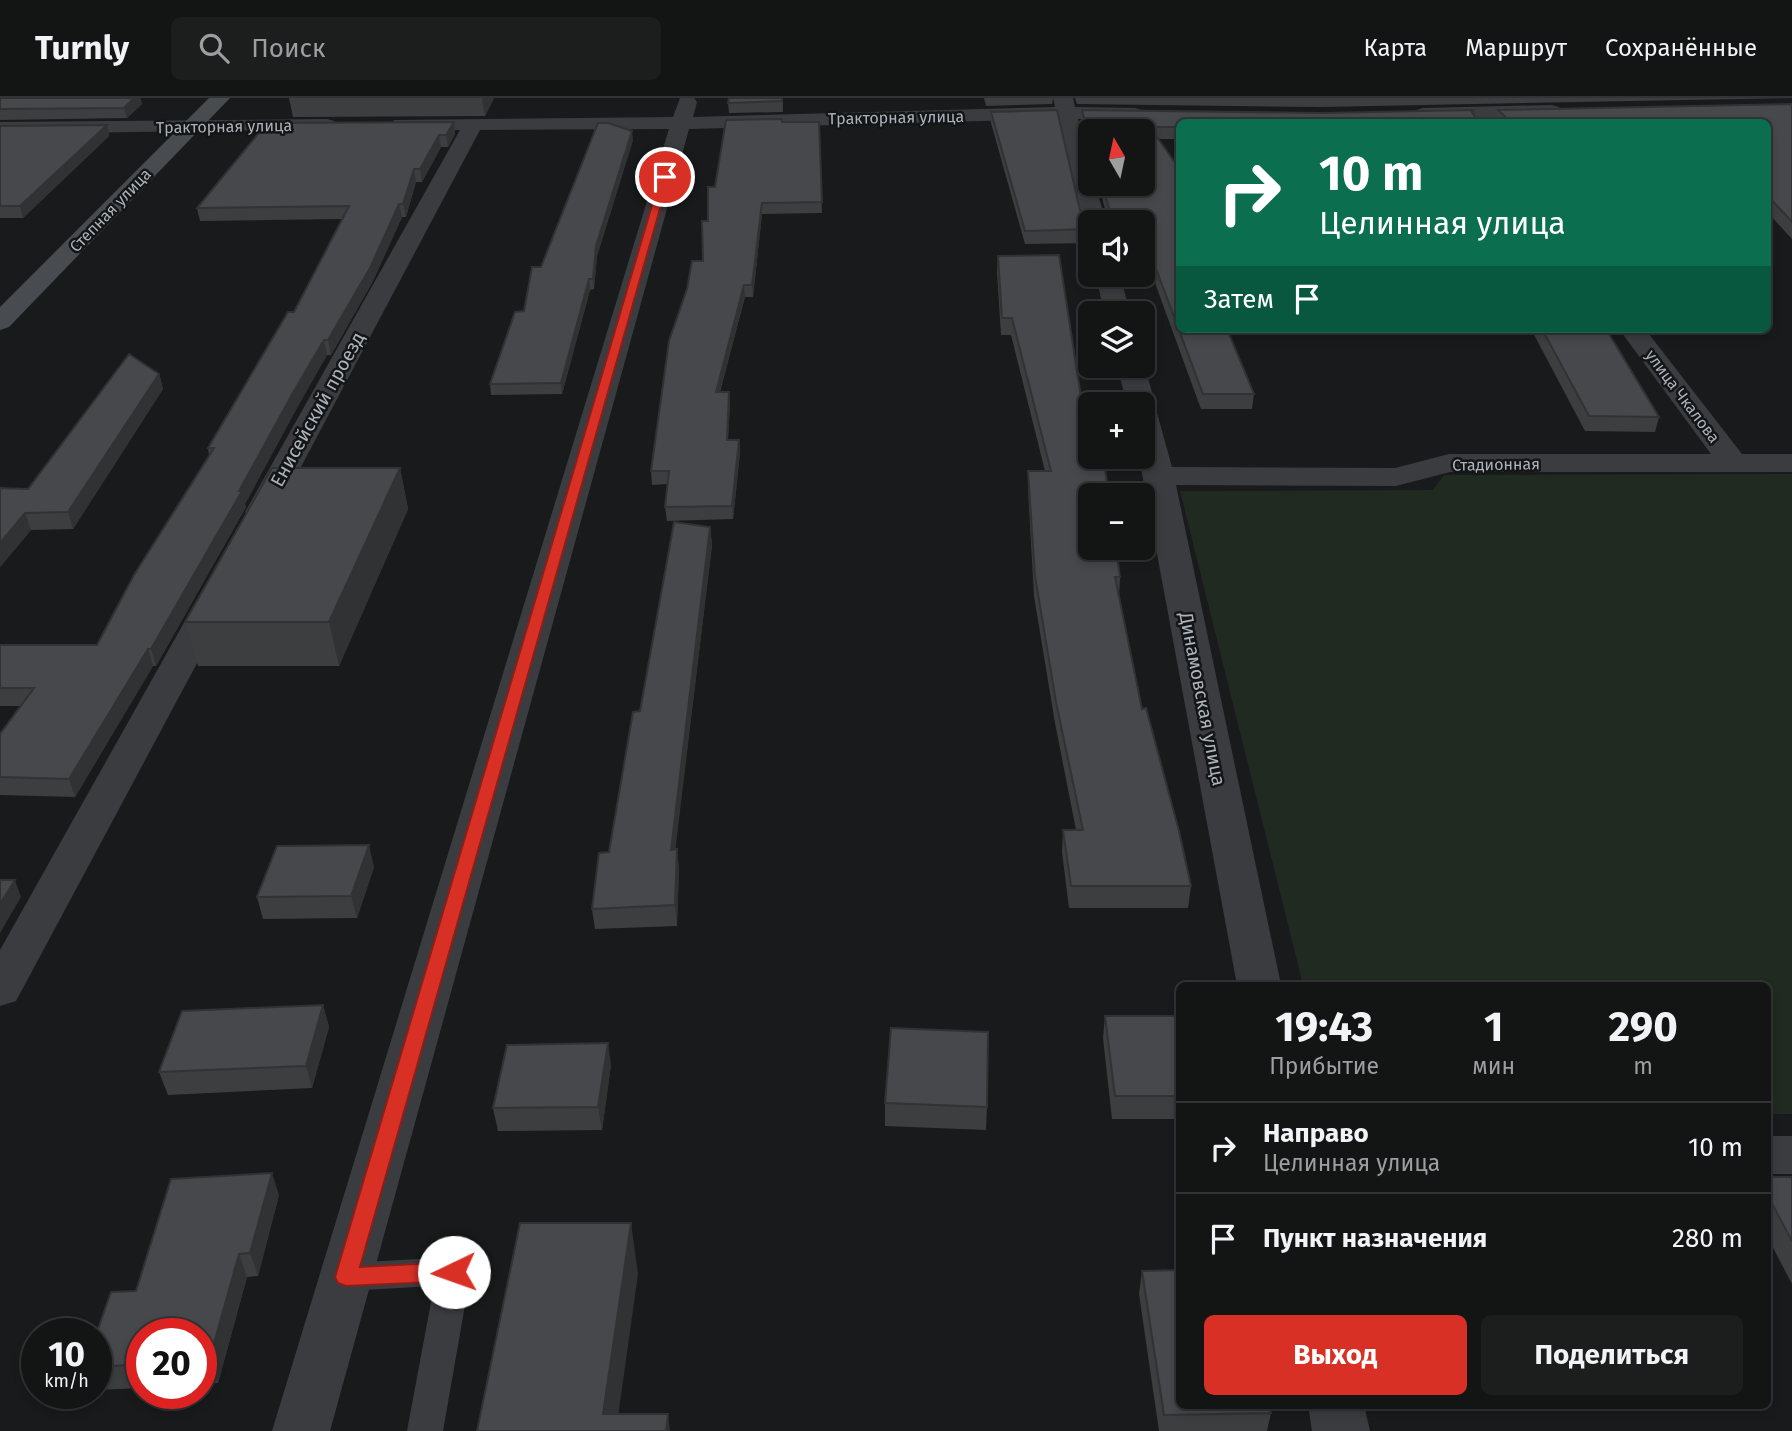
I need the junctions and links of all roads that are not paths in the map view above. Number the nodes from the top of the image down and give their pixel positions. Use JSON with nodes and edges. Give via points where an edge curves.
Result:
{"nodes":[{"id":1,"x":220,"y":98,"type":"edge"},
{"id":2,"x":1065,"y":106,"type":"edge"},
{"id":3,"x":684,"y":111,"type":"edge"},
{"id":4,"x":1469,"y":111,"type":"edge"},
{"id":5,"x":1568,"y":111,"type":"edge"},
{"id":6,"x":1149,"y":114,"type":"edge"},
{"id":7,"x":1402,"y":114,"type":"edge"},
{"id":8,"x":474,"y":123,"type":"junction"},
{"id":9,"x":386,"y":124,"type":"edge"},
{"id":10,"x":345,"y":125,"type":"edge"},
{"id":11,"x":190,"y":127,"type":"junction"},
{"id":12,"x":0,"y":128,"type":"edge"},
{"id":13,"x":1091,"y":210,"type":"edge"},
{"id":14,"x":0,"y":322,"type":"edge"},
{"id":15,"x":1635,"y":333,"type":"edge"},
{"id":16,"x":1155,"y":460,"type":"edge"},
{"id":17,"x":1733,"y":463,"type":"junction"},
{"id":18,"x":1792,"y":463,"type":"edge"},
{"id":19,"x":1159,"y":475,"type":"junction"},
{"id":20,"x":247,"y":538,"type":"edge"},
{"id":21,"x":227,"y":575,"type":"edge"},
{"id":22,"x":1258,"y":982,"type":"edge"},
{"id":23,"x":0,"y":990,"type":"edge"},
{"id":24,"x":1771,"y":1155,"type":"edge"},
{"id":25,"x":1792,"y":1155,"type":"edge"},
{"id":26,"x":346,"y":1277,"type":"junction"},
{"id":27,"x":1337,"y":1409,"type":"edge"},
{"id":28,"x":301,"y":1431,"type":"edge"},
{"id":29,"x":425,"y":1431,"type":"edge"},
{"id":30,"x":1341,"y":1431,"type":"edge"}],
"edges":[{"from":1,"to":11,"type":"street","name":"Степная улица"},
{"from":2,"to":3,"type":"street","name":"Тракторная улица"},
{"from":2,"to":6,"type":"street","name":"Тракторная улица"},
{"from":2,"to":13,"type":"street"},
{"from":3,"to":8,"type":"street","name":"Тракторная улица","via":[[520,115]]},
{"from":3,"to":26,"type":"street"},
{"from":4,"to":5,"type":"street"},
{"from":4,"to":7,"type":"street"},
{"from":8,"to":9,"type":"street","name":"Тракторная улица"},
{"from":8,"to":20,"type":"street","name":"Енисейский проезд"},
{"from":10,"to":11,"type":"street","name":"Тракторная улица"},
{"from":11,"to":12,"type":"street","name":"Тракторная улица"},
{"from":11,"to":14,"type":"street","name":"Степная улица"},
{"from":15,"to":17,"type":"street","name":"улица Чкалова"},
{"from":16,"to":19,"type":"street","name":"Динамовская улица"},
{"from":17,"to":18,"type":"street","name":"Стадионная"},
{"from":17,"to":19,"type":"street","name":"Стадионная","via":[[1448,463],[1396,477]]},
{"from":19,"to":22,"type":"street","name":"Динамовская улица"},
{"from":21,"to":23,"type":"street"},
{"from":24,"to":25,"type":"street"},
{"from":26,"to":28,"type":"street"},
{"from":26,"to":29,"type":"lane","via":[[454,1272]]},
{"from":27,"to":30,"type":"street"}]}
